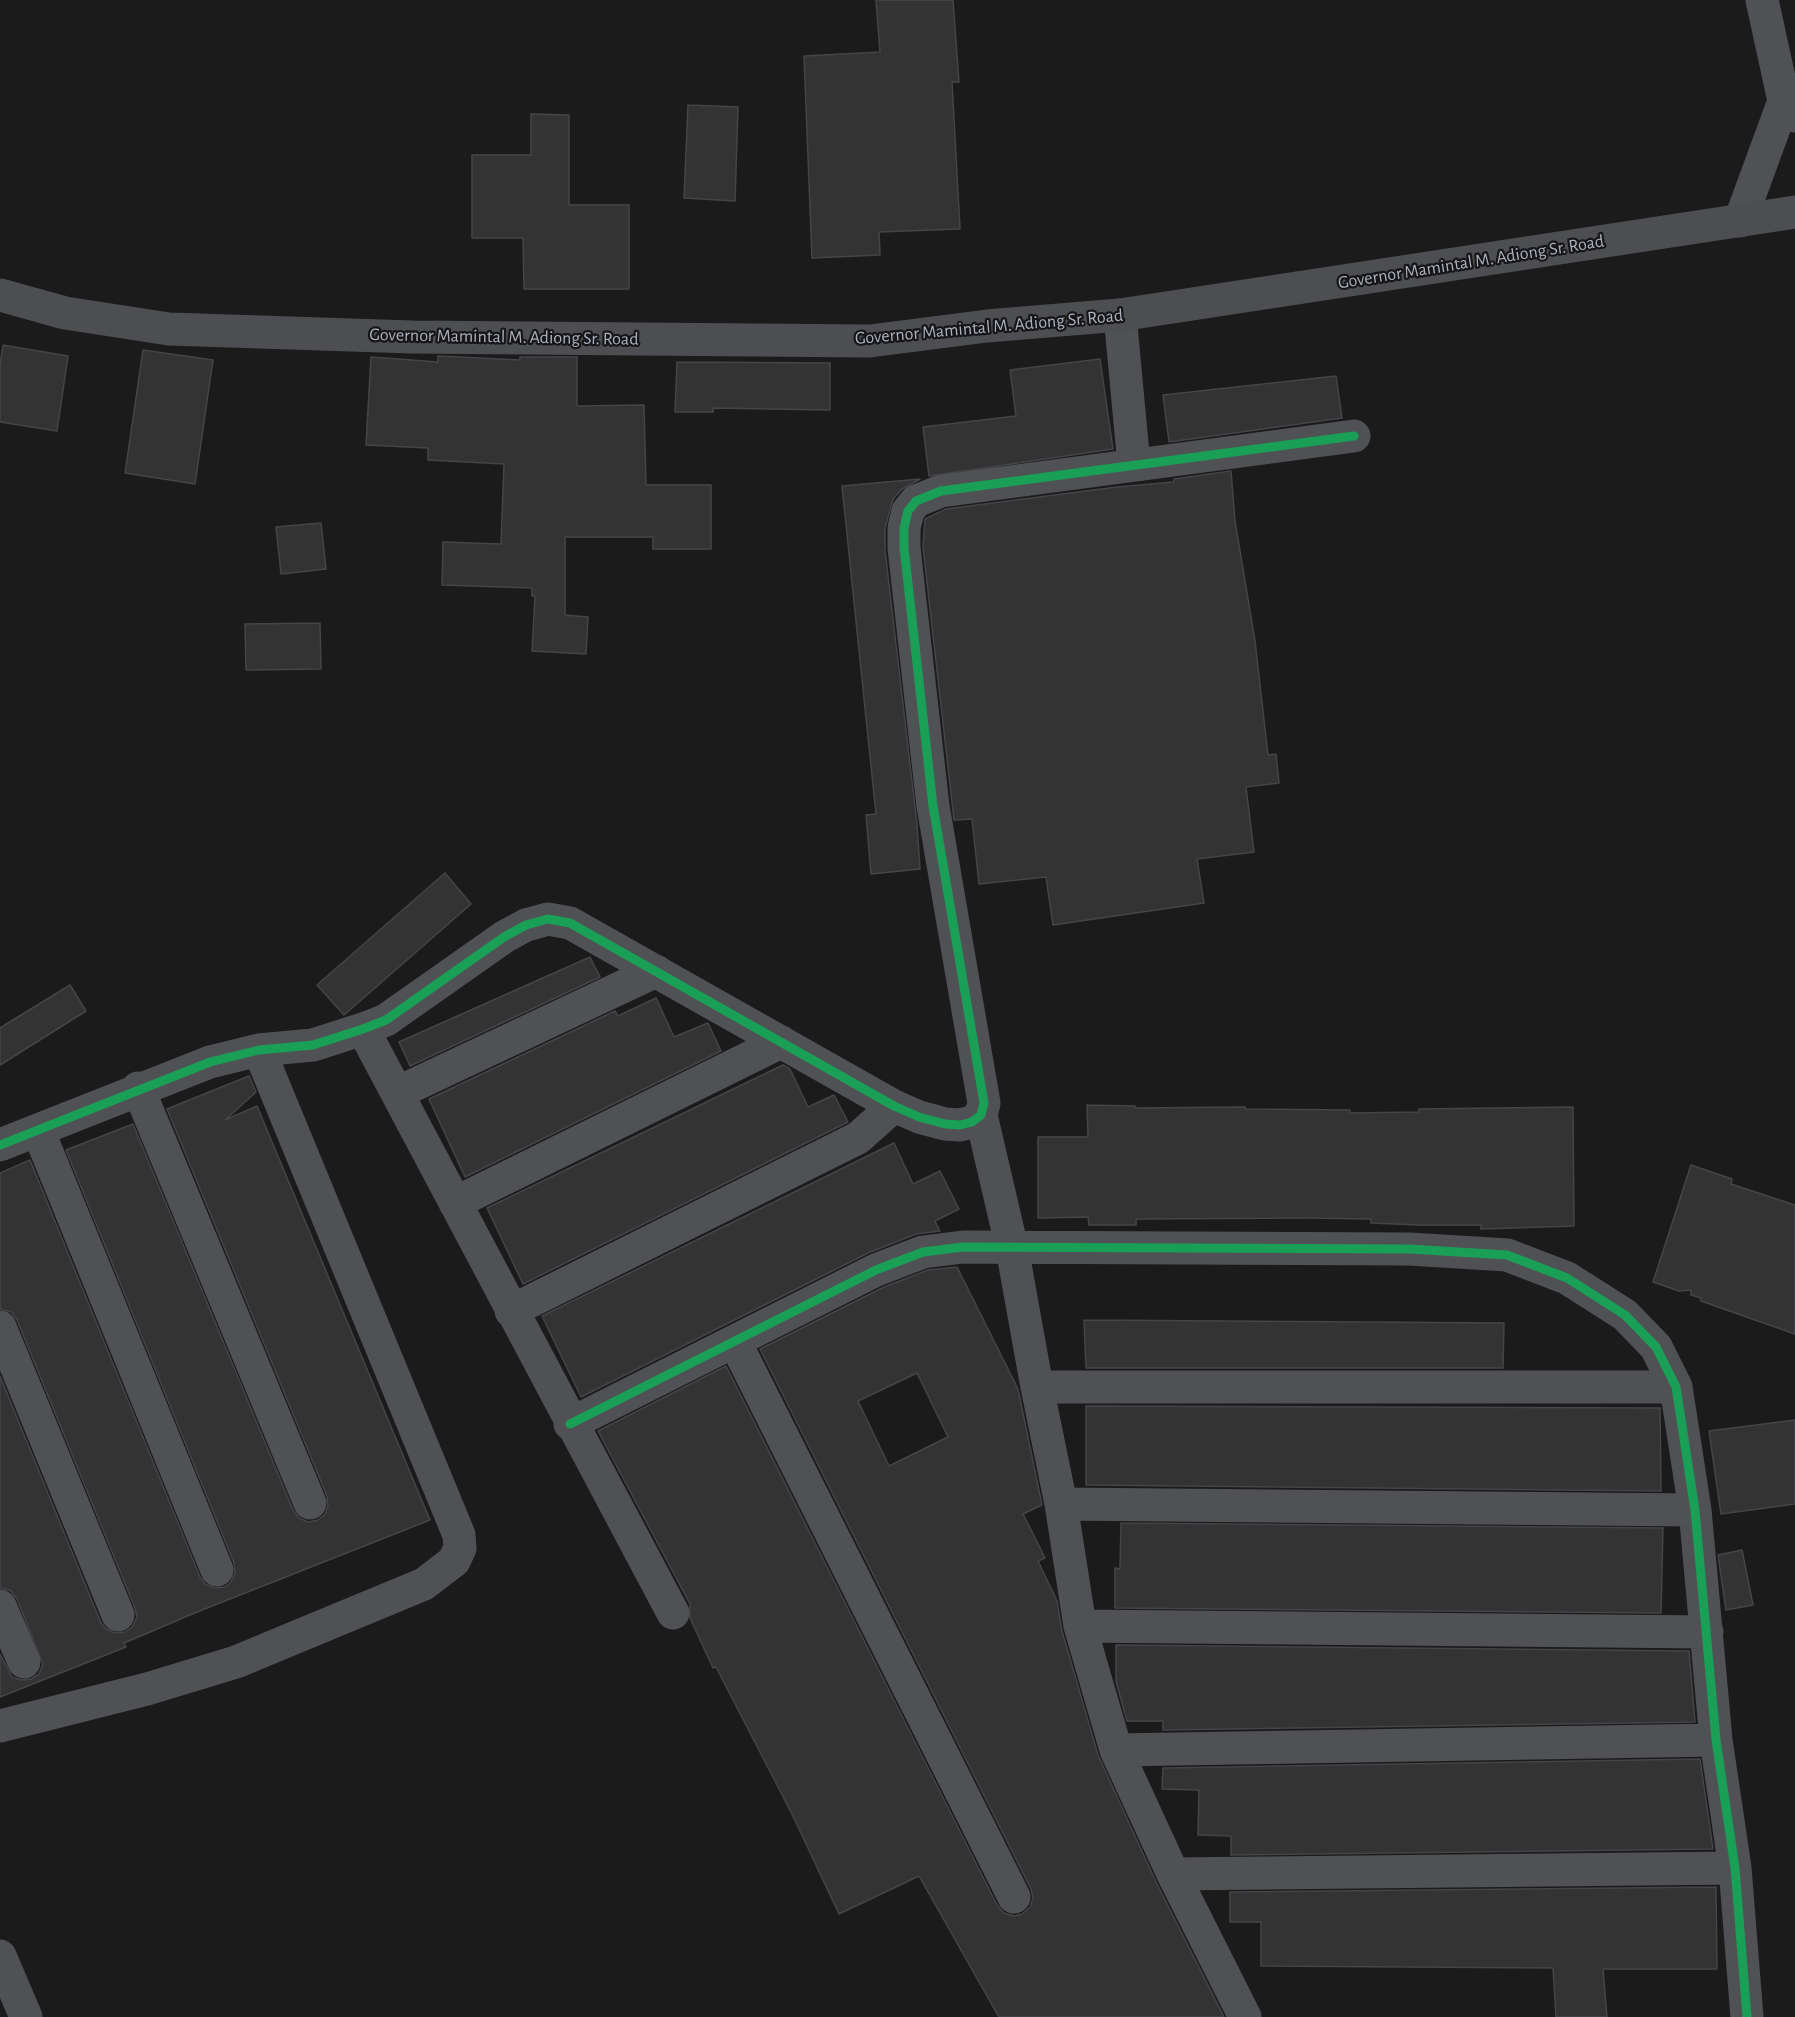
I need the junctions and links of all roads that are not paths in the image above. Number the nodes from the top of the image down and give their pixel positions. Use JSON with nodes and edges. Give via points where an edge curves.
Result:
{"nodes":[{"id":1,"x":1762,"y":0,"type":"edge"},
{"id":2,"x":1790,"y":108,"type":"edge"},
{"id":3,"x":1795,"y":212,"type":"edge"},
{"id":4,"x":1740,"y":221,"type":"junction"},
{"id":5,"x":0,"y":295,"type":"edge"},
{"id":6,"x":1120,"y":315,"type":"junction"},
{"id":7,"x":1354,"y":436,"type":"dead end"},
{"id":8,"x":1134,"y":465,"type":"junction"},
{"id":9,"x":656,"y":971,"type":"junction"},
{"id":10,"x":363,"y":1029,"type":"junction"},
{"id":11,"x":782,"y":1042,"type":"junction"},
{"id":12,"x":260,"y":1050,"type":"junction"},
{"id":13,"x":138,"y":1088,"type":"junction"},
{"id":14,"x":397,"y":1093,"type":"junction"},
{"id":15,"x":894,"y":1106,"type":"junction"},
{"id":16,"x":981,"y":1115,"type":"junction"},
{"id":17,"x":38,"y":1130,"type":"junction"},
{"id":18,"x":0,"y":1145,"type":"edge"},
{"id":19,"x":455,"y":1203,"type":"junction"},
{"id":20,"x":1012,"y":1248,"type":"junction"},
{"id":21,"x":510,"y":1311,"type":"junction"},
{"id":22,"x":0,"y":1327,"type":"edge"},
{"id":23,"x":735,"y":1342,"type":"junction"},
{"id":24,"x":1037,"y":1387,"type":"junction"},
{"id":25,"x":1676,"y":1387,"type":"junction"},
{"id":26,"x":570,"y":1424,"type":"junction"},
{"id":27,"x":310,"y":1503,"type":"dead end"},
{"id":28,"x":1061,"y":1504,"type":"junction"},
{"id":29,"x":1695,"y":1510,"type":"junction"},
{"id":30,"x":217,"y":1570,"type":"dead end"},
{"id":31,"x":0,"y":1606,"type":"edge"},
{"id":32,"x":673,"y":1613,"type":"dead end"},
{"id":33,"x":118,"y":1615,"type":"dead end"},
{"id":34,"x":1080,"y":1626,"type":"junction"},
{"id":35,"x":1707,"y":1632,"type":"junction"},
{"id":36,"x":24,"y":1662,"type":"dead end"},
{"id":37,"x":0,"y":1726,"type":"edge"},
{"id":38,"x":1716,"y":1740,"type":"junction"},
{"id":39,"x":1116,"y":1750,"type":"junction"},
{"id":40,"x":1734,"y":1868,"type":"junction"},
{"id":41,"x":1173,"y":1874,"type":"junction"},
{"id":42,"x":1014,"y":1898,"type":"dead end"},
{"id":43,"x":0,"y":1956,"type":"edge"},
{"id":44,"x":26,"y":2017,"type":"edge"},
{"id":45,"x":1245,"y":2017,"type":"edge"},
{"id":46,"x":1747,"y":2017,"type":"edge"}],
"edges":[{"from":1,"to":2,"type":"street"},
{"from":2,"to":4,"type":"street"},
{"from":3,"to":4,"type":"main road","name":"Governor Mamintal M. Adiong Sr. Road"},
{"from":4,"to":6,"type":"main road","name":"Governor Mamintal M. Adiong Sr. Road"},
{"from":5,"to":6,"type":"main road","name":"Governor Mamintal M. Adiong Sr. Road","via":[[65,313],[169,329],[412,337],[870,341]]},
{"from":6,"to":8,"type":"street"},
{"from":7,"to":8,"type":"street"},
{"from":8,"to":16,"type":"street","via":[[928,495],[908,511],[904,528],[933,806],[984,1103]]},
{"from":9,"to":10,"type":"street","via":[[570,923],[548,919],[504,937],[386,1020]]},
{"from":9,"to":11,"type":"street"},
{"from":9,"to":14,"type":"street"},
{"from":10,"to":12,"type":"street","via":[[313,1045]]},
{"from":10,"to":14,"type":"street"},
{"from":11,"to":15,"type":"street"},
{"from":11,"to":19,"type":"street"},
{"from":12,"to":13,"type":"street","via":[[210,1062]]},
{"from":12,"to":37,"type":"street","via":[[459,1535],[460,1548],[454,1561],[424,1584],[236,1662]]},
{"from":13,"to":17,"type":"street"},
{"from":13,"to":27,"type":"street"},
{"from":14,"to":19,"type":"street"},
{"from":15,"to":16,"type":"street","via":[[945,1124],[960,1125]]},
{"from":15,"to":21,"type":"street","via":[[858,1138]]},
{"from":16,"to":20,"type":"street"},
{"from":17,"to":18,"type":"street"},
{"from":17,"to":30,"type":"street"},
{"from":19,"to":21,"type":"street"},
{"from":20,"to":23,"type":"street","via":[[963,1247],[923,1252],[876,1270]]},
{"from":20,"to":24,"type":"street"},
{"from":20,"to":25,"type":"street","via":[[1409,1249],[1507,1255],[1567,1278],[1625,1315],[1656,1347]]},
{"from":21,"to":26,"type":"street"},
{"from":22,"to":33,"type":"street"},
{"from":23,"to":26,"type":"street"},
{"from":23,"to":42,"type":"street"},
{"from":24,"to":25,"type":"street"},
{"from":24,"to":28,"type":"street"},
{"from":25,"to":29,"type":"street"},
{"from":26,"to":32,"type":"street"},
{"from":28,"to":29,"type":"street"},
{"from":28,"to":34,"type":"street"},
{"from":29,"to":35,"type":"street"},
{"from":31,"to":36,"type":"street"},
{"from":34,"to":35,"type":"street"},
{"from":34,"to":39,"type":"street"},
{"from":35,"to":38,"type":"street"},
{"from":38,"to":39,"type":"street"},
{"from":38,"to":40,"type":"street"},
{"from":39,"to":41,"type":"street"},
{"from":40,"to":41,"type":"street"},
{"from":40,"to":46,"type":"street"},
{"from":41,"to":45,"type":"street"},
{"from":43,"to":44,"type":"street"}]}
